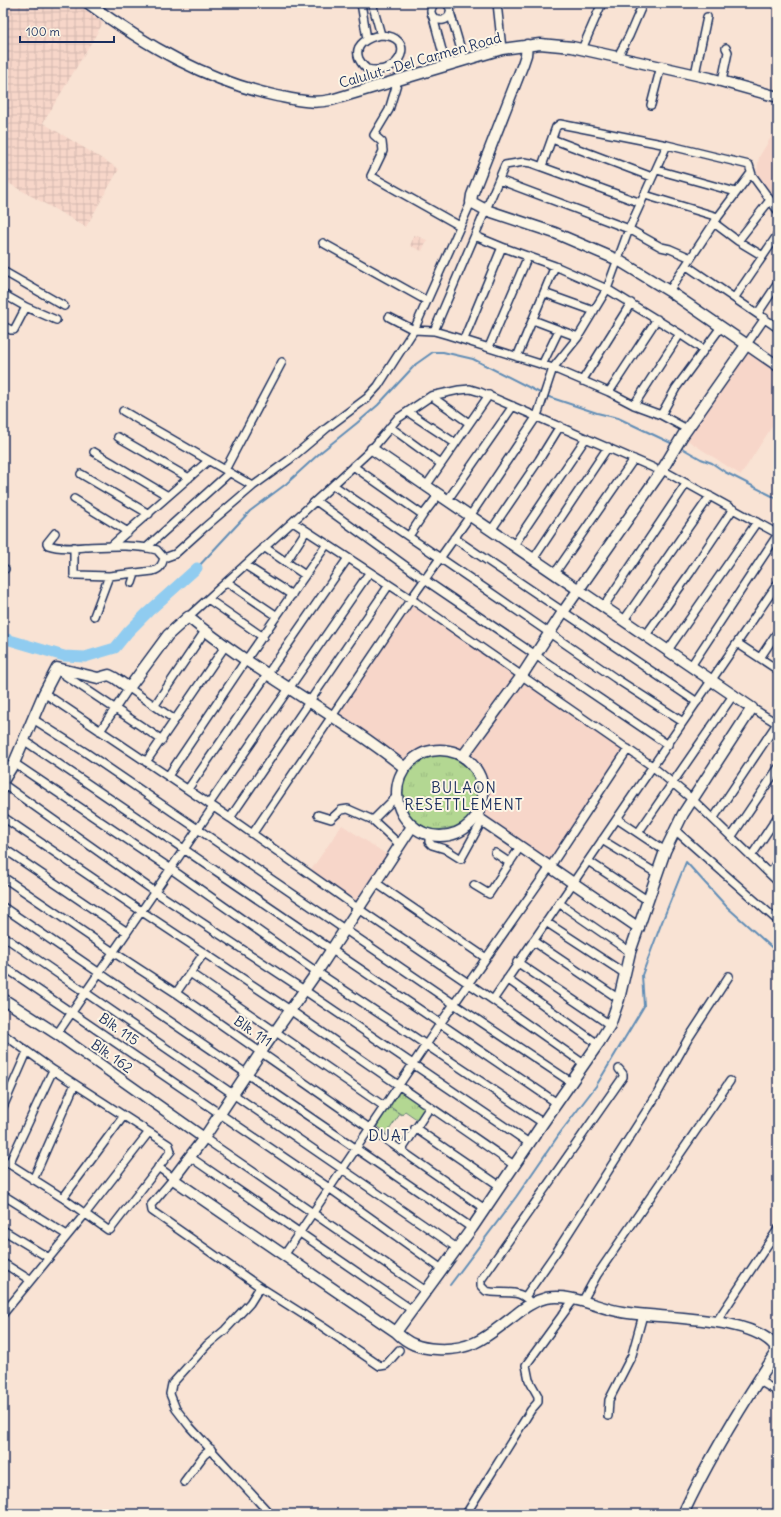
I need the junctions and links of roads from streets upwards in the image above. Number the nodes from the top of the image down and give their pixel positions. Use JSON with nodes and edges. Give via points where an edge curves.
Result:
{"nodes":[{"id":1,"x":88,"y":3,"type":"edge"},
{"id":2,"x":361,"y":3,"type":"edge"},
{"id":3,"x":372,"y":3,"type":"edge"},
{"id":4,"x":435,"y":3,"type":"edge"},
{"id":5,"x":446,"y":3,"type":"edge"},
{"id":6,"x":497,"y":3,"type":"edge"},
{"id":7,"x":602,"y":3,"type":"edge"},
{"id":8,"x":637,"y":3,"type":"edge"},
{"id":9,"x":450,"y":12,"type":"junction"},
{"id":10,"x":376,"y":17,"type":"junction"},
{"id":11,"x":433,"y":17,"type":"junction"},
{"id":12,"x":707,"y":17,"type":"dead end"},
{"id":13,"x":363,"y":19,"type":"junction"},
{"id":14,"x":381,"y":35,"type":"junction"},
{"id":15,"x":367,"y":39,"type":"junction"},
{"id":16,"x":527,"y":45,"type":"junction"},
{"id":17,"x":726,"y":48,"type":"dead end"},
{"id":18,"x":502,"y":49,"type":"junction"},
{"id":19,"x":582,"y":50,"type":"junction"},
{"id":20,"x":617,"y":58,"type":"junction"},
{"id":21,"x":464,"y":60,"type":"junction"},
{"id":22,"x":446,"y":65,"type":"junction"},
{"id":23,"x":660,"y":66,"type":"junction"},
{"id":24,"x":386,"y":69,"type":"junction"},
{"id":25,"x":695,"y":74,"type":"junction"},
{"id":26,"x":722,"y":81,"type":"junction"},
{"id":27,"x":392,"y":82,"type":"junction"},
{"id":28,"x":778,"y":97,"type":"edge"},
{"id":29,"x":651,"y":105,"type":"dead end"},
{"id":30,"x":552,"y":139,"type":"junction"},
{"id":31,"x":667,"y":145,"type":"junction"},
{"id":32,"x":542,"y":166,"type":"junction"},
{"id":33,"x":657,"y":170,"type":"junction"},
{"id":34,"x":751,"y":173,"type":"junction"},
{"id":35,"x":652,"y":178,"type":"junction"},
{"id":36,"x":499,"y":180,"type":"junction"},
{"id":37,"x":736,"y":192,"type":"junction"},
{"id":38,"x":645,"y":195,"type":"junction"},
{"id":39,"x":770,"y":200,"type":"junction"},
{"id":40,"x":471,"y":202,"type":"junction"},
{"id":41,"x":641,"y":203,"type":"junction"},
{"id":42,"x":486,"y":210,"type":"junction"},
{"id":43,"x":778,"y":211,"type":"edge"},
{"id":44,"x":716,"y":220,"type":"junction"},
{"id":45,"x":460,"y":226,"type":"junction"},
{"id":46,"x":629,"y":229,"type":"junction"},
{"id":47,"x":778,"y":234,"type":"edge"},
{"id":48,"x":475,"y":236,"type":"junction"},
{"id":49,"x":738,"y":241,"type":"junction"},
{"id":50,"x":322,"y":243,"type":"dead end"},
{"id":51,"x":502,"y":247,"type":"junction"},
{"id":52,"x":528,"y":256,"type":"junction"},
{"id":53,"x":763,"y":256,"type":"junction"},
{"id":54,"x":691,"y":258,"type":"junction"},
{"id":55,"x":618,"y":260,"type":"junction"},
{"id":56,"x":555,"y":266,"type":"junction"},
{"id":57,"x":687,"y":266,"type":"junction"},
{"id":58,"x":3,"y":271,"type":"edge"},
{"id":59,"x":778,"y":283,"type":"edge"},
{"id":60,"x":607,"y":288,"type":"junction"},
{"id":61,"x":669,"y":291,"type":"junction"},
{"id":62,"x":544,"y":293,"type":"junction"},
{"id":63,"x":3,"y":294,"type":"edge"},
{"id":64,"x":735,"y":297,"type":"junction"},
{"id":65,"x":427,"y":302,"type":"junction"},
{"id":66,"x":631,"y":303,"type":"junction"},
{"id":67,"x":64,"y":306,"type":"dead end"},
{"id":68,"x":26,"y":307,"type":"junction"},
{"id":69,"x":594,"y":311,"type":"junction"},
{"id":70,"x":758,"y":313,"type":"junction"},
{"id":71,"x":389,"y":317,"type":"dead end"},
{"id":72,"x":765,"y":318,"type":"junction"},
{"id":73,"x":56,"y":320,"type":"dead end"},
{"id":74,"x":533,"y":320,"type":"junction"},
{"id":75,"x":658,"y":320,"type":"junction"},
{"id":76,"x":3,"y":326,"type":"edge"},
{"id":77,"x":721,"y":327,"type":"junction"},
{"id":78,"x":778,"y":328,"type":"edge"},
{"id":79,"x":414,"y":330,"type":"junction"},
{"id":80,"x":559,"y":330,"type":"junction"},
{"id":81,"x":434,"y":331,"type":"junction"},
{"id":82,"x":680,"y":334,"type":"junction"},
{"id":83,"x":578,"y":337,"type":"junction"},
{"id":84,"x":464,"y":339,"type":"junction"},
{"id":85,"x":747,"y":344,"type":"junction"},
{"id":86,"x":489,"y":348,"type":"junction"},
{"id":87,"x":704,"y":350,"type":"junction"},
{"id":88,"x":517,"y":357,"type":"junction"},
{"id":89,"x":282,"y":362,"type":"dead end"},
{"id":90,"x":542,"y":365,"type":"junction"},
{"id":91,"x":778,"y":366,"type":"edge"},
{"id":92,"x":554,"y":368,"type":"junction"},
{"id":93,"x":582,"y":381,"type":"junction"},
{"id":94,"x":609,"y":392,"type":"junction"},
{"id":95,"x":489,"y":395,"type":"junction"},
{"id":96,"x":431,"y":396,"type":"junction"},
{"id":97,"x":634,"y":405,"type":"junction"},
{"id":98,"x":513,"y":406,"type":"junction"},
{"id":99,"x":123,"y":411,"type":"dead end"},
{"id":100,"x":408,"y":412,"type":"junction"},
{"id":101,"x":660,"y":415,"type":"junction"},
{"id":102,"x":537,"y":416,"type":"junction"},
{"id":103,"x":469,"y":423,"type":"junction"},
{"id":104,"x":560,"y":426,"type":"junction"},
{"id":105,"x":390,"y":427,"type":"junction"},
{"id":106,"x":685,"y":432,"type":"junction"},
{"id":107,"x":118,"y":437,"type":"dead end"},
{"id":108,"x":586,"y":438,"type":"junction"},
{"id":109,"x":455,"y":443,"type":"junction"},
{"id":110,"x":608,"y":447,"type":"junction"},
{"id":111,"x":372,"y":448,"type":"junction"},
{"id":112,"x":94,"y":452,"type":"dead end"},
{"id":113,"x":634,"y":459,"type":"junction"},
{"id":114,"x":208,"y":461,"type":"junction"},
{"id":115,"x":441,"y":464,"type":"junction"},
{"id":116,"x":353,"y":466,"type":"junction"},
{"id":117,"x":654,"y":468,"type":"dead end"},
{"id":118,"x":227,"y":472,"type":"junction"},
{"id":119,"x":666,"y":472,"type":"dead end"},
{"id":120,"x":81,"y":474,"type":"dead end"},
{"id":121,"x":189,"y":478,"type":"junction"},
{"id":122,"x":686,"y":484,"type":"junction"},
{"id":123,"x":333,"y":485,"type":"junction"},
{"id":124,"x":253,"y":486,"type":"junction"},
{"id":125,"x":426,"y":486,"type":"junction"},
{"id":126,"x":439,"y":494,"type":"junction"},
{"id":127,"x":168,"y":496,"type":"junction"},
{"id":128,"x":710,"y":496,"type":"junction"},
{"id":129,"x":74,"y":499,"type":"dead end"},
{"id":130,"x":316,"y":501,"type":"junction"},
{"id":131,"x":447,"y":501,"type":"junction"},
{"id":132,"x":733,"y":509,"type":"junction"},
{"id":133,"x":148,"y":514,"type":"junction"},
{"id":134,"x":423,"y":515,"type":"junction"},
{"id":135,"x":470,"y":516,"type":"junction"},
{"id":136,"x":293,"y":522,"type":"junction"},
{"id":137,"x":757,"y":522,"type":"junction"},
{"id":138,"x":492,"y":530,"type":"junction"},
{"id":139,"x":128,"y":532,"type":"junction"},
{"id":140,"x":306,"y":532,"type":"junction"},
{"id":141,"x":55,"y":533,"type":"dead end"},
{"id":142,"x":778,"y":534,"type":"edge"},
{"id":143,"x":409,"y":536,"type":"junction"},
{"id":144,"x":454,"y":538,"type":"junction"},
{"id":145,"x":327,"y":544,"type":"junction"},
{"id":146,"x":514,"y":545,"type":"junction"},
{"id":147,"x":111,"y":546,"type":"junction"},
{"id":148,"x":264,"y":547,"type":"junction"},
{"id":149,"x":74,"y":548,"type":"junction"},
{"id":150,"x":146,"y":548,"type":"junction"},
{"id":151,"x":164,"y":558,"type":"junction"},
{"id":152,"x":348,"y":558,"type":"junction"},
{"id":153,"x":440,"y":558,"type":"junction"},
{"id":154,"x":534,"y":558,"type":"junction"},
{"id":155,"x":286,"y":562,"type":"junction"},
{"id":156,"x":245,"y":564,"type":"junction"},
{"id":157,"x":555,"y":572,"type":"junction"},
{"id":158,"x":369,"y":573,"type":"junction"},
{"id":159,"x":135,"y":574,"type":"junction"},
{"id":160,"x":305,"y":575,"type":"junction"},
{"id":161,"x":109,"y":576,"type":"junction"},
{"id":162,"x":425,"y":580,"type":"junction"},
{"id":163,"x":227,"y":582,"type":"junction"},
{"id":164,"x":132,"y":583,"type":"dead end"},
{"id":165,"x":778,"y":583,"type":"edge"},
{"id":166,"x":390,"y":585,"type":"junction"},
{"id":167,"x":579,"y":589,"type":"junction"},
{"id":168,"x":292,"y":596,"type":"junction"},
{"id":169,"x":208,"y":599,"type":"junction"},
{"id":170,"x":411,"y":600,"type":"junction"},
{"id":171,"x":604,"y":606,"type":"junction"},
{"id":172,"x":564,"y":612,"type":"junction"},
{"id":173,"x":94,"y":616,"type":"dead end"},
{"id":174,"x":277,"y":616,"type":"junction"},
{"id":175,"x":188,"y":617,"type":"junction"},
{"id":176,"x":624,"y":620,"type":"junction"},
{"id":177,"x":205,"y":631,"type":"junction"},
{"id":178,"x":778,"y":632,"type":"edge"},
{"id":179,"x":550,"y":633,"type":"junction"},
{"id":180,"x":646,"y":635,"type":"junction"},
{"id":181,"x":263,"y":637,"type":"junction"},
{"id":182,"x":737,"y":643,"type":"junction"},
{"id":183,"x":226,"y":645,"type":"junction"},
{"id":184,"x":668,"y":650,"type":"junction"},
{"id":185,"x":535,"y":654,"type":"junction"},
{"id":186,"x":760,"y":658,"type":"junction"},
{"id":187,"x":246,"y":660,"type":"junction"},
{"id":188,"x":691,"y":666,"type":"junction"},
{"id":189,"x":56,"y":669,"type":"junction"},
{"id":190,"x":778,"y":670,"type":"edge"},
{"id":191,"x":268,"y":674,"type":"junction"},
{"id":192,"x":521,"y":677,"type":"junction"},
{"id":193,"x":712,"y":680,"type":"junction"},
{"id":194,"x":129,"y":688,"type":"junction"},
{"id":195,"x":288,"y":688,"type":"junction"},
{"id":196,"x":44,"y":693,"type":"junction"},
{"id":197,"x":734,"y":694,"type":"junction"},
{"id":198,"x":309,"y":702,"type":"junction"},
{"id":199,"x":696,"y":702,"type":"junction"},
{"id":200,"x":155,"y":705,"type":"junction"},
{"id":201,"x":116,"y":708,"type":"junction"},
{"id":202,"x":752,"y":708,"type":"junction"},
{"id":203,"x":332,"y":716,"type":"junction"},
{"id":204,"x":33,"y":719,"type":"junction"},
{"id":205,"x":175,"y":720,"type":"junction"},
{"id":206,"x":683,"y":722,"type":"junction"},
{"id":207,"x":778,"y":723,"type":"edge"},
{"id":208,"x":100,"y":731,"type":"junction"},
{"id":209,"x":162,"y":740,"type":"junction"},
{"id":210,"x":25,"y":741,"type":"junction"},
{"id":211,"x":668,"y":745,"type":"junction"},
{"id":212,"x":628,"y":749,"type":"junction"},
{"id":213,"x":463,"y":756,"type":"junction"},
{"id":214,"x":146,"y":762,"type":"junction"},
{"id":215,"x":14,"y":763,"type":"junction"},
{"id":216,"x":652,"y":766,"type":"junction"},
{"id":217,"x":405,"y":768,"type":"junction"},
{"id":218,"x":778,"y":768,"type":"edge"},
{"id":219,"x":168,"y":776,"type":"junction"},
{"id":220,"x":3,"y":781,"type":"edge"},
{"id":221,"x":3,"y":784,"type":"edge"},
{"id":222,"x":673,"y":784,"type":"junction"},
{"id":223,"x":188,"y":789,"type":"junction"},
{"id":224,"x":397,"y":796,"type":"junction"},
{"id":225,"x":693,"y":800,"type":"junction"},
{"id":226,"x":211,"y":806,"type":"junction"},
{"id":227,"x":318,"y":814,"type":"dead end"},
{"id":228,"x":778,"y":816,"type":"edge"},
{"id":229,"x":3,"y":817,"type":"edge"},
{"id":230,"x":230,"y":818,"type":"junction"},
{"id":231,"x":479,"y":819,"type":"junction"},
{"id":232,"x":713,"y":819,"type":"junction"},
{"id":233,"x":373,"y":820,"type":"junction"},
{"id":234,"x":617,"y":820,"type":"junction"},
{"id":235,"x":411,"y":828,"type":"junction"},
{"id":236,"x":197,"y":830,"type":"junction"},
{"id":237,"x":675,"y":830,"type":"junction"},
{"id":238,"x":253,"y":833,"type":"junction"},
{"id":239,"x":638,"y":833,"type":"junction"},
{"id":240,"x":429,"y":836,"type":"junction"},
{"id":241,"x":732,"y":836,"type":"junction"},
{"id":242,"x":602,"y":840,"type":"junction"},
{"id":243,"x":400,"y":845,"type":"junction"},
{"id":244,"x":520,"y":847,"type":"junction"},
{"id":245,"x":3,"y":848,"type":"edge"},
{"id":246,"x":184,"y":849,"type":"junction"},
{"id":247,"x":665,"y":851,"type":"junction"},
{"id":248,"x":495,"y":853,"type":"dead end"},
{"id":249,"x":752,"y":856,"type":"junction"},
{"id":250,"x":588,"y":861,"type":"junction"},
{"id":251,"x":778,"y":861,"type":"edge"},
{"id":252,"x":510,"y":863,"type":"junction"},
{"id":253,"x":550,"y":867,"type":"junction"},
{"id":254,"x":171,"y":869,"type":"junction"},
{"id":255,"x":656,"y":873,"type":"junction"},
{"id":256,"x":770,"y":873,"type":"junction"},
{"id":257,"x":3,"y":877,"type":"edge"},
{"id":258,"x":778,"y":882,"type":"edge"},
{"id":259,"x":376,"y":883,"type":"junction"},
{"id":260,"x":573,"y":883,"type":"junction"},
{"id":261,"x":474,"y":885,"type":"dead end"},
{"id":262,"x":154,"y":891,"type":"junction"},
{"id":263,"x":648,"y":900,"type":"junction"},
{"id":264,"x":559,"y":903,"type":"junction"},
{"id":265,"x":3,"y":907,"type":"edge"},
{"id":266,"x":359,"y":909,"type":"junction"},
{"id":267,"x":141,"y":912,"type":"junction"},
{"id":268,"x":778,"y":921,"type":"edge"},
{"id":269,"x":546,"y":922,"type":"junction"},
{"id":270,"x":639,"y":928,"type":"junction"},
{"id":271,"x":345,"y":929,"type":"junction"},
{"id":272,"x":127,"y":932,"type":"junction"},
{"id":273,"x":3,"y":936,"type":"edge"},
{"id":274,"x":533,"y":941,"type":"junction"},
{"id":275,"x":331,"y":949,"type":"junction"},
{"id":276,"x":112,"y":952,"type":"junction"},
{"id":277,"x":630,"y":952,"type":"junction"},
{"id":278,"x":204,"y":953,"type":"junction"},
{"id":279,"x":486,"y":958,"type":"junction"},
{"id":280,"x":518,"y":962,"type":"junction"},
{"id":281,"x":3,"y":966,"type":"edge"},
{"id":282,"x":317,"y":972,"type":"junction"},
{"id":283,"x":98,"y":973,"type":"junction"},
{"id":284,"x":190,"y":973,"type":"junction"},
{"id":285,"x":624,"y":974,"type":"junction"},
{"id":286,"x":729,"y":976,"type":"dead end"},
{"id":287,"x":507,"y":979,"type":"junction"},
{"id":288,"x":468,"y":984,"type":"junction"},
{"id":289,"x":304,"y":990,"type":"junction"},
{"id":290,"x":86,"y":993,"type":"junction"},
{"id":291,"x":176,"y":993,"type":"junction"},
{"id":292,"x":3,"y":999,"type":"edge"},
{"id":293,"x":619,"y":999,"type":"junction"},
{"id":294,"x":493,"y":1000,"type":"junction"},
{"id":295,"x":454,"y":1004,"type":"junction"},
{"id":296,"x":290,"y":1010,"type":"junction"},
{"id":297,"x":71,"y":1012,"type":"junction"},
{"id":298,"x":440,"y":1024,"type":"junction"},
{"id":299,"x":610,"y":1025,"type":"junction"},
{"id":300,"x":276,"y":1031,"type":"junction"},
{"id":301,"x":3,"y":1034,"type":"edge"},
{"id":302,"x":57,"y":1034,"type":"junction"},
{"id":303,"x":427,"y":1044,"type":"junction"},
{"id":304,"x":598,"y":1044,"type":"junction"},
{"id":305,"x":27,"y":1052,"type":"junction"},
{"id":306,"x":261,"y":1052,"type":"junction"},
{"id":307,"x":584,"y":1064,"type":"junction"},
{"id":308,"x":413,"y":1065,"type":"junction"},
{"id":309,"x":619,"y":1069,"type":"dead end"},
{"id":310,"x":53,"y":1070,"type":"junction"},
{"id":311,"x":247,"y":1074,"type":"junction"},
{"id":312,"x":730,"y":1081,"type":"dead end"},
{"id":313,"x":571,"y":1082,"type":"junction"},
{"id":314,"x":75,"y":1084,"type":"junction"},
{"id":315,"x":399,"y":1086,"type":"junction"},
{"id":316,"x":233,"y":1095,"type":"junction"},
{"id":317,"x":557,"y":1103,"type":"junction"},
{"id":318,"x":3,"y":1107,"type":"edge"},
{"id":319,"x":385,"y":1107,"type":"junction"},
{"id":320,"x":430,"y":1107,"type":"junction"},
{"id":321,"x":220,"y":1115,"type":"junction"},
{"id":322,"x":123,"y":1116,"type":"junction"},
{"id":323,"x":543,"y":1123,"type":"junction"},
{"id":324,"x":415,"y":1128,"type":"junction"},
{"id":325,"x":370,"y":1129,"type":"junction"},
{"id":326,"x":149,"y":1132,"type":"junction"},
{"id":327,"x":204,"y":1138,"type":"junction"},
{"id":328,"x":530,"y":1143,"type":"junction"},
{"id":329,"x":356,"y":1148,"type":"junction"},
{"id":330,"x":401,"y":1151,"type":"junction"},
{"id":331,"x":190,"y":1157,"type":"junction"},
{"id":332,"x":6,"y":1162,"type":"edge"},
{"id":333,"x":514,"y":1165,"type":"junction"},
{"id":334,"x":158,"y":1167,"type":"junction"},
{"id":335,"x":342,"y":1169,"type":"junction"},
{"id":336,"x":171,"y":1177,"type":"junction"},
{"id":337,"x":33,"y":1180,"type":"junction"},
{"id":338,"x":500,"y":1186,"type":"junction"},
{"id":339,"x":329,"y":1188,"type":"junction"},
{"id":340,"x":3,"y":1195,"type":"edge"},
{"id":341,"x":63,"y":1198,"type":"junction"},
{"id":342,"x":485,"y":1209,"type":"junction"},
{"id":343,"x":314,"y":1213,"type":"junction"},
{"id":344,"x":85,"y":1214,"type":"junction"},
{"id":345,"x":472,"y":1228,"type":"junction"},
{"id":346,"x":778,"y":1229,"type":"edge"},
{"id":347,"x":3,"y":1230,"type":"edge"},
{"id":348,"x":300,"y":1232,"type":"junction"},
{"id":349,"x":67,"y":1235,"type":"junction"},
{"id":350,"x":457,"y":1248,"type":"junction"},
{"id":351,"x":285,"y":1254,"type":"junction"},
{"id":352,"x":49,"y":1258,"type":"junction"},
{"id":353,"x":3,"y":1263,"type":"edge"},
{"id":354,"x":442,"y":1269,"type":"junction"},
{"id":355,"x":30,"y":1280,"type":"junction"},
{"id":356,"x":260,"y":1287,"type":"junction"},
{"id":357,"x":426,"y":1291,"type":"junction"},
{"id":358,"x":528,"y":1300,"type":"junction"},
{"id":359,"x":578,"y":1300,"type":"junction"},
{"id":360,"x":412,"y":1310,"type":"junction"},
{"id":361,"x":3,"y":1314,"type":"edge"},
{"id":362,"x":643,"y":1315,"type":"junction"},
{"id":363,"x":717,"y":1321,"type":"junction"},
{"id":364,"x":396,"y":1332,"type":"junction"},
{"id":365,"x":399,"y":1350,"type":"dead end"},
{"id":366,"x":777,"y":1351,"type":"edge"},
{"id":367,"x":758,"y":1380,"type":"junction"},
{"id":368,"x":778,"y":1392,"type":"edge"},
{"id":369,"x":608,"y":1416,"type":"dead end"},
{"id":370,"x":211,"y":1449,"type":"junction"},
{"id":371,"x":184,"y":1482,"type":"dead end"},
{"id":372,"x":270,"y":1514,"type":"edge"},
{"id":373,"x":466,"y":1514,"type":"edge"},
{"id":374,"x":683,"y":1514,"type":"edge"}],
"edges":[{"from":1,"to":27,"type":"street","name":"Calulut - Del Carmen Road","via":[[150,45],[187,64],[238,86],[264,93],[314,102],[331,100]]},
{"from":2,"to":13,"type":"street"},
{"from":3,"to":10,"type":"street"},
{"from":4,"to":11,"type":"street","via":[[431,11]]},
{"from":5,"to":9,"type":"street"},
{"from":6,"to":18,"type":"street"},
{"from":7,"to":19,"type":"street"},
{"from":8,"to":20,"type":"street","via":[[641,8]]},
{"from":9,"to":11,"type":"street","via":[[445,20]]},
{"from":9,"to":21,"type":"street"},
{"from":10,"to":13,"type":"street"},
{"from":10,"to":14,"type":"street"},
{"from":11,"to":22,"type":"street"},
{"from":12,"to":25,"type":"street"},
{"from":13,"to":15,"type":"street"},
{"from":14,"to":15,"type":"street"},
{"from":14,"to":24,"type":"street","via":[[393,36],[402,48],[397,62]]},
{"from":15,"to":24,"type":"street","via":[[358,48],[360,61],[367,69]]},
{"from":16,"to":18,"type":"street","name":"Calulut - Del Carmen Road"},
{"from":16,"to":19,"type":"street","name":"Calulut - Del Carmen Road","via":[[557,45]]},
{"from":16,"to":40,"type":"street","via":[[523,64]]},
{"from":17,"to":26,"type":"street","via":[[728,52]]},
{"from":18,"to":21,"type":"street","name":"Calulut - Del Carmen Road"},
{"from":19,"to":20,"type":"street","name":"Calulut - Del Carmen Road"},
{"from":20,"to":23,"type":"street","name":"Calulut - Del Carmen Road"},
{"from":21,"to":22,"type":"street","name":"Calulut - Del Carmen Road"},
{"from":22,"to":27,"type":"street","name":"Calulut - Del Carmen Road"},
{"from":23,"to":25,"type":"street","name":"Calulut - Del Carmen Road"},
{"from":23,"to":29,"type":"street"},
{"from":24,"to":27,"type":"street"},
{"from":25,"to":26,"type":"street","name":"Calulut - Del Carmen Road"},
{"from":26,"to":28,"type":"street","name":"Calulut - Del Carmen Road"},
{"from":27,"to":45,"type":"street","via":[[389,110],[374,135],[382,142],[384,151],[371,176]]},
{"from":30,"to":31,"type":"street","via":[[556,127],[560,124]]},
{"from":30,"to":32,"type":"street"},
{"from":30,"to":35,"type":"street"},
{"from":31,"to":33,"type":"street"},
{"from":31,"to":34,"type":"street","via":[[749,165]]},
{"from":32,"to":36,"type":"street","via":[[524,162],[505,166]]},
{"from":32,"to":41,"type":"street"},
{"from":33,"to":35,"type":"street"},
{"from":33,"to":37,"type":"street"},
{"from":34,"to":37,"type":"street"},
{"from":34,"to":39,"type":"street"},
{"from":35,"to":38,"type":"street"},
{"from":36,"to":42,"type":"street"},
{"from":36,"to":46,"type":"street"},
{"from":37,"to":44,"type":"street"},
{"from":38,"to":41,"type":"street"},
{"from":38,"to":44,"type":"street"},
{"from":39,"to":43,"type":"street"},
{"from":39,"to":49,"type":"street"},
{"from":40,"to":42,"type":"street"},
{"from":40,"to":45,"type":"street"},
{"from":41,"to":46,"type":"street"},
{"from":42,"to":48,"type":"street"},
{"from":42,"to":55,"type":"street","via":[[555,233]]},
{"from":44,"to":49,"type":"street"},
{"from":44,"to":54,"type":"street"},
{"from":45,"to":65,"type":"street"},
{"from":46,"to":54,"type":"street","via":[[662,247]]},
{"from":46,"to":55,"type":"street"},
{"from":47,"to":53,"type":"street"},
{"from":48,"to":51,"type":"street"},
{"from":48,"to":81,"type":"street"},
{"from":49,"to":53,"type":"street"},
{"from":50,"to":65,"type":"street"},
{"from":51,"to":52,"type":"street"},
{"from":51,"to":84,"type":"street"},
{"from":52,"to":56,"type":"street"},
{"from":52,"to":86,"type":"street"},
{"from":53,"to":64,"type":"street"},
{"from":54,"to":57,"type":"street"},
{"from":55,"to":60,"type":"street"},
{"from":55,"to":61,"type":"street"},
{"from":56,"to":60,"type":"street"},
{"from":56,"to":62,"type":"street"},
{"from":57,"to":61,"type":"street"},
{"from":57,"to":64,"type":"street"},
{"from":58,"to":67,"type":"street"},
{"from":59,"to":70,"type":"street"},
{"from":60,"to":66,"type":"street"},
{"from":60,"to":69,"type":"street"},
{"from":61,"to":77,"type":"street"},
{"from":62,"to":69,"type":"street"},
{"from":62,"to":74,"type":"street"},
{"from":63,"to":68,"type":"street"},
{"from":64,"to":70,"type":"street"},
{"from":65,"to":79,"type":"street"},
{"from":66,"to":75,"type":"street"},
{"from":66,"to":93,"type":"street"},
{"from":68,"to":73,"type":"street"},
{"from":68,"to":76,"type":"street","via":[[14,330]]},
{"from":69,"to":83,"type":"street"},
{"from":70,"to":72,"type":"street"},
{"from":71,"to":79,"type":"street"},
{"from":72,"to":78,"type":"street"},
{"from":72,"to":85,"type":"street"},
{"from":74,"to":80,"type":"street"},
{"from":74,"to":88,"type":"street"},
{"from":75,"to":82,"type":"street"},
{"from":75,"to":94,"type":"street"},
{"from":77,"to":85,"type":"street"},
{"from":77,"to":87,"type":"street"},
{"from":79,"to":81,"type":"street"},
{"from":79,"to":124,"type":"street","via":[[388,372],[367,398]]},
{"from":80,"to":83,"type":"street"},
{"from":80,"to":90,"type":"street"},
{"from":81,"to":84,"type":"street"},
{"from":82,"to":87,"type":"street"},
{"from":82,"to":97,"type":"street"},
{"from":83,"to":92,"type":"street"},
{"from":84,"to":86,"type":"street"},
{"from":85,"to":91,"type":"street"},
{"from":85,"to":106,"type":"street"},
{"from":86,"to":88,"type":"street"},
{"from":87,"to":101,"type":"street"},
{"from":88,"to":90,"type":"street"},
{"from":89,"to":118,"type":"street"},
{"from":90,"to":92,"type":"street"},
{"from":92,"to":93,"type":"street"},
{"from":92,"to":102,"type":"street"},
{"from":93,"to":94,"type":"street"},
{"from":94,"to":97,"type":"street"},
{"from":95,"to":96,"type":"street","via":[[470,389]]},
{"from":95,"to":98,"type":"street"},
{"from":95,"to":103,"type":"street"},
{"from":96,"to":100,"type":"street"},
{"from":96,"to":103,"type":"street"},
{"from":97,"to":101,"type":"street"},
{"from":98,"to":102,"type":"street"},
{"from":98,"to":131,"type":"street"},
{"from":99,"to":114,"type":"street"},
{"from":100,"to":105,"type":"street"},
{"from":100,"to":109,"type":"street"},
{"from":101,"to":106,"type":"street"},
{"from":102,"to":104,"type":"street"},
{"from":102,"to":135,"type":"street"},
{"from":103,"to":109,"type":"street"},
{"from":104,"to":108,"type":"street"},
{"from":104,"to":138,"type":"street"},
{"from":105,"to":111,"type":"street"},
{"from":105,"to":115,"type":"street"},
{"from":106,"to":167,"type":"street","via":[[662,470]]},
{"from":107,"to":121,"type":"street"},
{"from":108,"to":110,"type":"street"},
{"from":108,"to":146,"type":"street"},
{"from":109,"to":115,"type":"street"},
{"from":110,"to":113,"type":"street"},
{"from":110,"to":154,"type":"street"},
{"from":111,"to":116,"type":"street"},
{"from":111,"to":125,"type":"street"},
{"from":112,"to":127,"type":"street"},
{"from":113,"to":117,"type":"street"},
{"from":113,"to":157,"type":"street"},
{"from":114,"to":118,"type":"street"},
{"from":114,"to":121,"type":"street"},
{"from":115,"to":125,"type":"street"},
{"from":116,"to":123,"type":"street"},
{"from":116,"to":134,"type":"street"},
{"from":118,"to":124,"type":"street"},
{"from":118,"to":150,"type":"street"},
{"from":119,"to":122,"type":"street"},
{"from":120,"to":133,"type":"street"},
{"from":121,"to":127,"type":"street"},
{"from":122,"to":128,"type":"street"},
{"from":122,"to":171,"type":"street"},
{"from":123,"to":130,"type":"street"},
{"from":123,"to":143,"type":"street"},
{"from":124,"to":151,"type":"street","via":[[204,526],[175,554]]},
{"from":125,"to":126,"type":"street"},
{"from":126,"to":131,"type":"street"},
{"from":126,"to":134,"type":"street"},
{"from":127,"to":133,"type":"street"},
{"from":128,"to":132,"type":"street"},
{"from":128,"to":176,"type":"street"},
{"from":129,"to":139,"type":"street"},
{"from":130,"to":136,"type":"street"},
{"from":130,"to":162,"type":"street"},
{"from":131,"to":135,"type":"street"},
{"from":132,"to":137,"type":"street"},
{"from":132,"to":180,"type":"street"},
{"from":133,"to":139,"type":"street"},
{"from":134,"to":143,"type":"street"},
{"from":135,"to":138,"type":"street"},
{"from":135,"to":144,"type":"street"},
{"from":136,"to":140,"type":"street"},
{"from":136,"to":148,"type":"street"},
{"from":137,"to":142,"type":"street"},
{"from":137,"to":184,"type":"street"},
{"from":138,"to":146,"type":"street"},
{"from":139,"to":147,"type":"street"},
{"from":140,"to":145,"type":"street"},
{"from":140,"to":155,"type":"street"},
{"from":141,"to":149,"type":"street","via":[[48,545]]},
{"from":142,"to":188,"type":"street"},
{"from":143,"to":153,"type":"street"},
{"from":144,"to":153,"type":"street"},
{"from":144,"to":172,"type":"street"},
{"from":145,"to":152,"type":"street"},
{"from":145,"to":160,"type":"street"},
{"from":146,"to":154,"type":"street"},
{"from":147,"to":149,"type":"street"},
{"from":147,"to":150,"type":"street"},
{"from":148,"to":155,"type":"street"},
{"from":148,"to":156,"type":"street"},
{"from":149,"to":161,"type":"street","via":[[74,575]]},
{"from":150,"to":151,"type":"street","via":[[157,550]]},
{"from":151,"to":159,"type":"street","via":[[158,569]]},
{"from":152,"to":158,"type":"street"},
{"from":152,"to":191,"type":"street"},
{"from":153,"to":162,"type":"street"},
{"from":153,"to":179,"type":"street"},
{"from":154,"to":157,"type":"street"},
{"from":155,"to":160,"type":"street"},
{"from":156,"to":163,"type":"street"},
{"from":156,"to":168,"type":"street"},
{"from":157,"to":167,"type":"street"},
{"from":158,"to":166,"type":"street"},
{"from":158,"to":195,"type":"street"},
{"from":159,"to":161,"type":"street"},
{"from":159,"to":164,"type":"street"},
{"from":160,"to":168,"type":"street"},
{"from":161,"to":173,"type":"street"},
{"from":162,"to":170,"type":"street"},
{"from":162,"to":185,"type":"street"},
{"from":163,"to":169,"type":"street"},
{"from":163,"to":174,"type":"street"},
{"from":165,"to":182,"type":"street"},
{"from":166,"to":170,"type":"street"},
{"from":166,"to":198,"type":"street"},
{"from":167,"to":171,"type":"street"},
{"from":167,"to":172,"type":"street"},
{"from":168,"to":174,"type":"street"},
{"from":169,"to":175,"type":"street"},
{"from":169,"to":181,"type":"street"},
{"from":170,"to":192,"type":"street"},
{"from":170,"to":203,"type":"street"},
{"from":171,"to":176,"type":"street"},
{"from":172,"to":179,"type":"street"},
{"from":172,"to":199,"type":"street"},
{"from":174,"to":181,"type":"street"},
{"from":175,"to":177,"type":"street"},
{"from":175,"to":194,"type":"street","via":[[168,635]]},
{"from":176,"to":180,"type":"street"},
{"from":177,"to":183,"type":"street"},
{"from":177,"to":200,"type":"street"},
{"from":178,"to":186,"type":"street"},
{"from":179,"to":185,"type":"street"},
{"from":179,"to":206,"type":"street"},
{"from":180,"to":184,"type":"street"},
{"from":181,"to":187,"type":"street"},
{"from":182,"to":186,"type":"street"},
{"from":182,"to":193,"type":"street"},
{"from":183,"to":187,"type":"street"},
{"from":183,"to":205,"type":"street"},
{"from":184,"to":188,"type":"street"},
{"from":185,"to":192,"type":"street"},
{"from":185,"to":211,"type":"street"},
{"from":186,"to":190,"type":"street"},
{"from":187,"to":191,"type":"street"},
{"from":187,"to":219,"type":"street"},
{"from":188,"to":193,"type":"street"},
{"from":189,"to":194,"type":"street","via":[[58,667],[98,678],[110,676]]},
{"from":189,"to":196,"type":"street"},
{"from":189,"to":201,"type":"street"},
{"from":191,"to":195,"type":"street"},
{"from":191,"to":223,"type":"street"},
{"from":192,"to":212,"type":"street"},
{"from":192,"to":213,"type":"street"},
{"from":193,"to":197,"type":"street"},
{"from":193,"to":199,"type":"street"},
{"from":194,"to":200,"type":"street"},
{"from":194,"to":201,"type":"street"},
{"from":195,"to":198,"type":"street"},
{"from":195,"to":226,"type":"street"},
{"from":196,"to":204,"type":"street"},
{"from":196,"to":208,"type":"street"},
{"from":197,"to":202,"type":"street"},
{"from":197,"to":222,"type":"street"},
{"from":198,"to":203,"type":"street"},
{"from":198,"to":230,"type":"street"},
{"from":199,"to":206,"type":"street"},
{"from":200,"to":205,"type":"street"},
{"from":201,"to":208,"type":"street"},
{"from":201,"to":209,"type":"street"},
{"from":202,"to":207,"type":"street"},
{"from":202,"to":225,"type":"street"},
{"from":203,"to":217,"type":"street"},
{"from":203,"to":238,"type":"street"},
{"from":204,"to":210,"type":"street"},
{"from":204,"to":236,"type":"street"},
{"from":205,"to":209,"type":"street"},
{"from":206,"to":211,"type":"street"},
{"from":207,"to":232,"type":"street"},
{"from":208,"to":214,"type":"street"},
{"from":209,"to":214,"type":"street"},
{"from":210,"to":215,"type":"street"},
{"from":210,"to":246,"type":"street"},
{"from":211,"to":216,"type":"street"},
{"from":212,"to":216,"type":"street"},
{"from":212,"to":253,"type":"street"},
{"from":213,"to":217,"type":"street","via":[[445,750],[427,752]]},
{"from":213,"to":231,"type":"street","via":[[476,769],[482,782],[484,798]]},
{"from":214,"to":219,"type":"street"},
{"from":215,"to":220,"type":"street"},
{"from":215,"to":254,"type":"street"},
{"from":216,"to":222,"type":"street"},
{"from":216,"to":234,"type":"street"},
{"from":217,"to":224,"type":"street","via":[[396,788]]},
{"from":218,"to":241,"type":"street"},
{"from":219,"to":223,"type":"street"},
{"from":221,"to":262,"type":"street"},
{"from":222,"to":225,"type":"street"},
{"from":222,"to":239,"type":"street"},
{"from":223,"to":226,"type":"street"},
{"from":224,"to":233,"type":"street"},
{"from":224,"to":235,"type":"street","via":[[402,816]]},
{"from":225,"to":232,"type":"street"},
{"from":225,"to":237,"type":"street"},
{"from":226,"to":230,"type":"street"},
{"from":226,"to":236,"type":"street"},
{"from":227,"to":233,"type":"street","via":[[331,819],[341,810],[348,809]]},
{"from":228,"to":249,"type":"street"},
{"from":229,"to":267,"type":"street"},
{"from":230,"to":238,"type":"street"},
{"from":231,"to":240,"type":"street","via":[[449,835]]},
{"from":231,"to":240,"type":"street","via":[[461,859],[445,849],[432,845]]},
{"from":231,"to":244,"type":"street"},
{"from":232,"to":241,"type":"street"},
{"from":233,"to":243,"type":"street"},
{"from":234,"to":239,"type":"street"},
{"from":234,"to":242,"type":"street"},
{"from":235,"to":240,"type":"street"},
{"from":235,"to":243,"type":"street"},
{"from":236,"to":246,"type":"street"},
{"from":236,"to":271,"type":"street"},
{"from":237,"to":247,"type":"street"},
{"from":237,"to":268,"type":"street"},
{"from":238,"to":266,"type":"street"},
{"from":239,"to":247,"type":"street"},
{"from":241,"to":249,"type":"street"},
{"from":242,"to":250,"type":"street"},
{"from":242,"to":255,"type":"street"},
{"from":243,"to":259,"type":"street"},
{"from":244,"to":252,"type":"street"},
{"from":244,"to":253,"type":"street"},
{"from":245,"to":272,"type":"street"},
{"from":246,"to":254,"type":"street"},
{"from":246,"to":275,"type":"street"},
{"from":247,"to":255,"type":"street"},
{"from":248,"to":252,"type":"street"},
{"from":249,"to":256,"type":"street"},
{"from":250,"to":260,"type":"street"},
{"from":250,"to":263,"type":"street"},
{"from":251,"to":256,"type":"street"},
{"from":252,"to":261,"type":"street","via":[[489,894]]},
{"from":253,"to":260,"type":"street"},
{"from":253,"to":279,"type":"street"},
{"from":254,"to":262,"type":"street"},
{"from":254,"to":282,"type":"street"},
{"from":255,"to":263,"type":"street"},
{"from":256,"to":258,"type":"street"},
{"from":257,"to":276,"type":"street","name":"Blk. 111"},
{"from":259,"to":266,"type":"street"},
{"from":259,"to":279,"type":"street"},
{"from":260,"to":264,"type":"street"},
{"from":260,"to":270,"type":"street"},
{"from":262,"to":267,"type":"street"},
{"from":262,"to":289,"type":"street"},
{"from":263,"to":270,"type":"street"},
{"from":264,"to":269,"type":"street"},
{"from":264,"to":277,"type":"street"},
{"from":265,"to":283,"type":"street"},
{"from":266,"to":271,"type":"street"},
{"from":266,"to":288,"type":"street"},
{"from":267,"to":272,"type":"street"},
{"from":267,"to":278,"type":"street"},
{"from":269,"to":274,"type":"street"},
{"from":269,"to":285,"type":"street"},
{"from":270,"to":277,"type":"street"},
{"from":271,"to":275,"type":"street"},
{"from":271,"to":295,"type":"street"},
{"from":272,"to":276,"type":"street"},
{"from":273,"to":290,"type":"street"},
{"from":274,"to":280,"type":"street"},
{"from":274,"to":293,"type":"street"},
{"from":275,"to":282,"type":"street"},
{"from":275,"to":298,"type":"street"},
{"from":276,"to":283,"type":"street"},
{"from":276,"to":291,"type":"street","name":"Blk. 111"},
{"from":277,"to":285,"type":"street"},
{"from":278,"to":284,"type":"street"},
{"from":278,"to":296,"type":"street"},
{"from":279,"to":288,"type":"street"},
{"from":280,"to":287,"type":"street"},
{"from":280,"to":299,"type":"street"},
{"from":281,"to":297,"type":"street","name":"Blk. 115"},
{"from":282,"to":289,"type":"street"},
{"from":282,"to":303,"type":"street"},
{"from":283,"to":290,"type":"street"},
{"from":283,"to":311,"type":"street"},
{"from":284,"to":291,"type":"street"},
{"from":284,"to":300,"type":"street"},
{"from":285,"to":293,"type":"street"},
{"from":286,"to":358,"type":"street"},
{"from":287,"to":294,"type":"street"},
{"from":287,"to":304,"type":"street"},
{"from":288,"to":294,"type":"street"},
{"from":288,"to":295,"type":"street"},
{"from":289,"to":296,"type":"street"},
{"from":289,"to":308,"type":"street"},
{"from":290,"to":297,"type":"street"},
{"from":290,"to":316,"type":"street"},
{"from":291,"to":306,"type":"street","name":"Blk. 111"},
{"from":292,"to":302,"type":"street","name":"Blk. 162"},
{"from":293,"to":299,"type":"street"},
{"from":294,"to":307,"type":"street"},
{"from":295,"to":298,"type":"street"},
{"from":295,"to":313,"type":"street"},
{"from":296,"to":300,"type":"street"},
{"from":296,"to":315,"type":"street"},
{"from":297,"to":302,"type":"street"},
{"from":297,"to":321,"type":"street","name":"Blk. 115"},
{"from":298,"to":303,"type":"street"},
{"from":298,"to":317,"type":"street"},
{"from":299,"to":304,"type":"street"},
{"from":300,"to":306,"type":"street"},
{"from":300,"to":319,"type":"street"},
{"from":301,"to":305,"type":"street"},
{"from":302,"to":327,"type":"street","name":"Blk. 162"},
{"from":303,"to":308,"type":"street"},
{"from":303,"to":323,"type":"street"},
{"from":304,"to":307,"type":"street"},
{"from":305,"to":310,"type":"street"},
{"from":305,"to":318,"type":"street"},
{"from":306,"to":311,"type":"street"},
{"from":306,"to":325,"type":"street","name":"Blk. 111"},
{"from":307,"to":313,"type":"street"},
{"from":308,"to":315,"type":"street"},
{"from":308,"to":328,"type":"street"},
{"from":309,"to":358,"type":"street","via":[[623,1077],[481,1280],[481,1286],[486,1291],[515,1293]]},
{"from":310,"to":314,"type":"street"},
{"from":310,"to":332,"type":"street"},
{"from":311,"to":316,"type":"street"},
{"from":311,"to":329,"type":"street"},
{"from":312,"to":359,"type":"street"},
{"from":313,"to":317,"type":"street"},
{"from":314,"to":322,"type":"street"},
{"from":314,"to":337,"type":"street"},
{"from":315,"to":319,"type":"street"},
{"from":315,"to":320,"type":"street"},
{"from":316,"to":321,"type":"street"},
{"from":316,"to":335,"type":"street"},
{"from":317,"to":323,"type":"street"},
{"from":319,"to":325,"type":"street"},
{"from":320,"to":324,"type":"street"},
{"from":320,"to":333,"type":"street"},
{"from":321,"to":327,"type":"street"},
{"from":321,"to":339,"type":"street","name":"Blk. 115"},
{"from":322,"to":326,"type":"street"},
{"from":322,"to":341,"type":"street"},
{"from":323,"to":328,"type":"street"},
{"from":324,"to":330,"type":"street"},
{"from":324,"to":338,"type":"street"},
{"from":325,"to":329,"type":"street"},
{"from":325,"to":330,"type":"street","name":"Blk. 111"},
{"from":326,"to":334,"type":"street","via":[[169,1145],[171,1151]]},
{"from":326,"to":344,"type":"street"},
{"from":327,"to":331,"type":"street"},
{"from":327,"to":343,"type":"street"},
{"from":328,"to":333,"type":"street"},
{"from":329,"to":335,"type":"street"},
{"from":329,"to":345,"type":"street"},
{"from":330,"to":342,"type":"street","name":"Blk. 111"},
{"from":331,"to":336,"type":"street"},
{"from":331,"to":348,"type":"street"},
{"from":332,"to":337,"type":"street"},
{"from":333,"to":338,"type":"street"},
{"from":334,"to":336,"type":"street"},
{"from":334,"to":344,"type":"street","via":[[110,1230]]},
{"from":335,"to":339,"type":"street"},
{"from":335,"to":350,"type":"street"},
{"from":336,"to":351,"type":"street"},
{"from":336,"to":356,"type":"street","via":[[151,1205],[152,1211]]},
{"from":337,"to":341,"type":"street"},
{"from":338,"to":342,"type":"street"},
{"from":339,"to":343,"type":"street"},
{"from":339,"to":354,"type":"street","name":"Blk. 115"},
{"from":340,"to":349,"type":"street"},
{"from":341,"to":344,"type":"street"},
{"from":342,"to":345,"type":"street"},
{"from":343,"to":348,"type":"street"},
{"from":343,"to":357,"type":"street"},
{"from":344,"to":349,"type":"street"},
{"from":345,"to":350,"type":"street"},
{"from":346,"to":363,"type":"street"},
{"from":347,"to":352,"type":"street"},
{"from":348,"to":351,"type":"street"},
{"from":348,"to":360,"type":"street"},
{"from":349,"to":352,"type":"street"},
{"from":350,"to":354,"type":"street"},
{"from":351,"to":364,"type":"street"},
{"from":352,"to":355,"type":"street"},
{"from":353,"to":355,"type":"street"},
{"from":354,"to":357,"type":"street"},
{"from":355,"to":361,"type":"street"},
{"from":356,"to":365,"type":"street","via":[[380,1366],[386,1365]]},
{"from":356,"to":370,"type":"street","via":[[250,1303],[207,1345],[170,1389],[176,1409]]},
{"from":357,"to":360,"type":"street"},
{"from":358,"to":359,"type":"street","via":[[555,1297]]},
{"from":358,"to":364,"type":"street","via":[[474,1345],[446,1350],[417,1346],[406,1342]]},
{"from":359,"to":362,"type":"street","via":[[596,1307]]},
{"from":359,"to":373,"type":"street","via":[[526,1365],[538,1402]]},
{"from":360,"to":364,"type":"street"},
{"from":362,"to":363,"type":"street"},
{"from":362,"to":369,"type":"street","via":[[632,1355],[609,1400]]},
{"from":363,"to":366,"type":"street","via":[[756,1332],[772,1342]]},
{"from":366,"to":367,"type":"street"},
{"from":367,"to":368,"type":"street"},
{"from":367,"to":374,"type":"street","via":[[738,1411]]},
{"from":370,"to":371,"type":"street","via":[[201,1458]]},
{"from":370,"to":372,"type":"street"}]}
